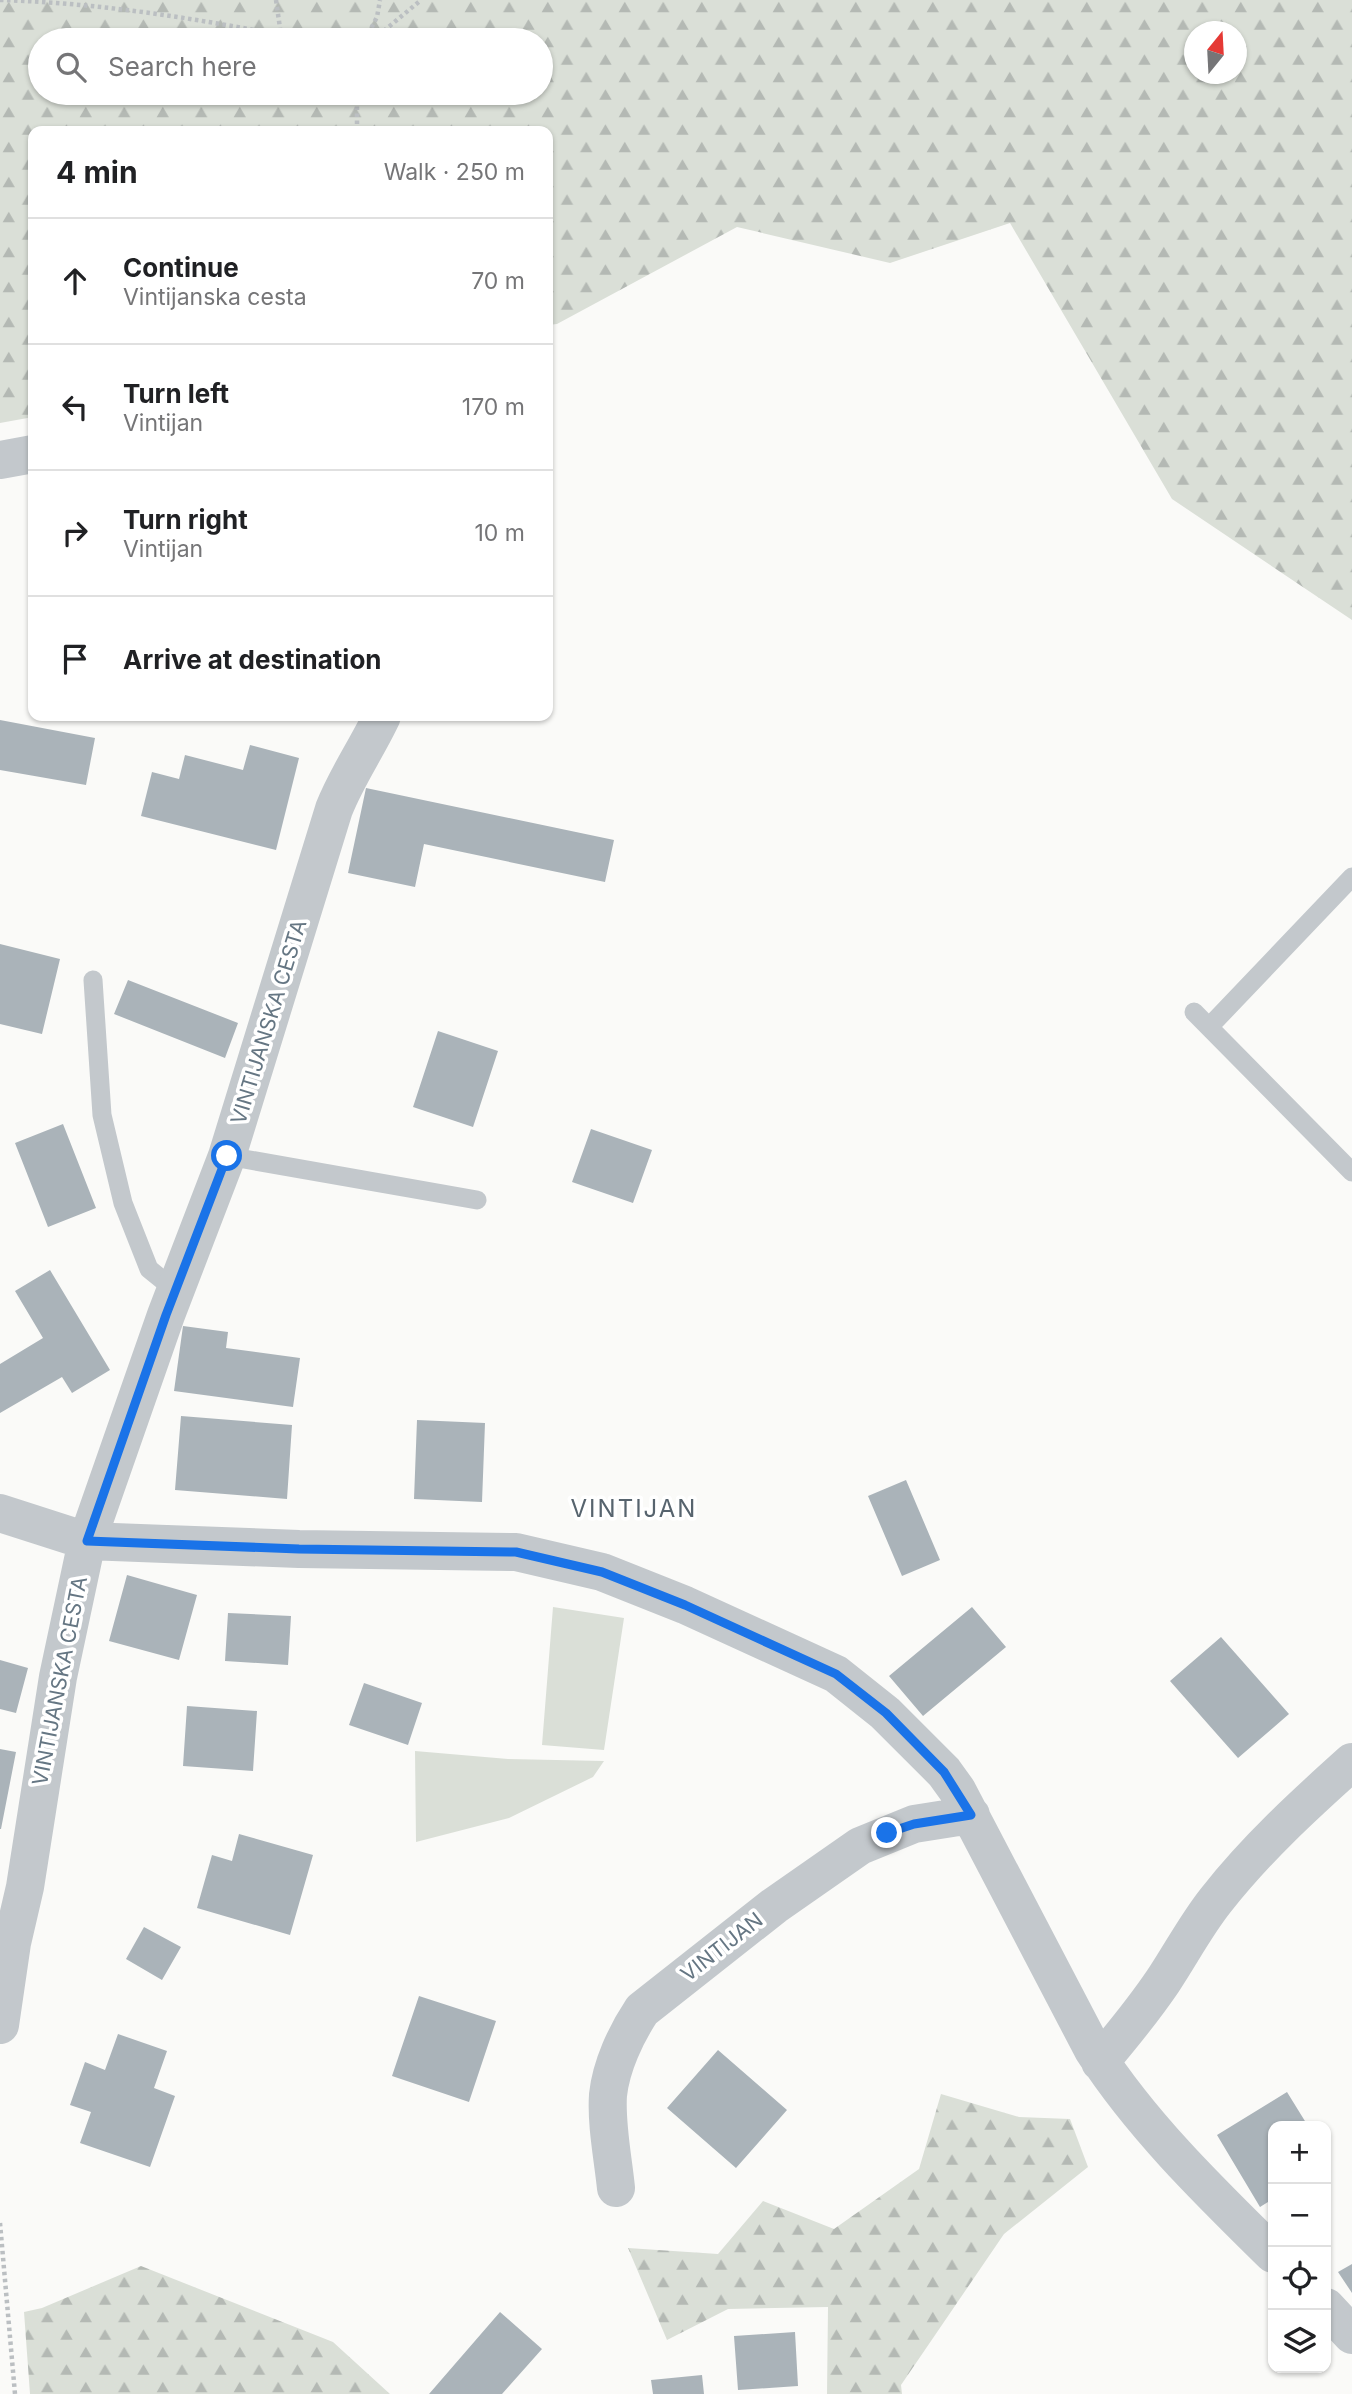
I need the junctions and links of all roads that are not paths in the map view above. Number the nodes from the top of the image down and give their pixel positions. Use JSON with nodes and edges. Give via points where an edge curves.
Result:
{"nodes":[{"id":1,"x":28,"y":455,"type":"edge"},
{"id":2,"x":0,"y":460,"type":"edge"},
{"id":3,"x":380,"y":721,"type":"edge"},
{"id":4,"x":1352,"y":877,"type":"edge"},
{"id":5,"x":93,"y":979,"type":"dead end"},
{"id":6,"x":1194,"y":1012,"type":"dead end"},
{"id":7,"x":1209,"y":1027,"type":"junction"},
{"id":8,"x":227,"y":1156,"type":"junction"},
{"id":9,"x":1352,"y":1172,"type":"edge"},
{"id":10,"x":477,"y":1200,"type":"dead end"},
{"id":11,"x":175,"y":1290,"type":"junction"},
{"id":12,"x":0,"y":1513,"type":"edge"},
{"id":13,"x":87,"y":1541,"type":"junction"},
{"id":14,"x":1352,"y":1762,"type":"edge"},
{"id":15,"x":971,"y":1815,"type":"junction"},
{"id":16,"x":6,"y":1942,"type":"edge"},
{"id":17,"x":0,"y":2025,"type":"edge"},
{"id":18,"x":1100,"y":2062,"type":"junction"},
{"id":19,"x":616,"y":2188,"type":"dead end"},
{"id":20,"x":1268,"y":2249,"type":"edge"},
{"id":21,"x":1329,"y":2310,"type":"edge"},
{"id":22,"x":1352,"y":2335,"type":"edge"}],
"edges":[{"from":1,"to":2,"type":"street"},
{"from":3,"to":8,"type":"street","name":"VINTIJANSKA CESTA","via":[[334,809]]},
{"from":4,"to":7,"type":"lane"},
{"from":5,"to":11,"type":"lane","via":[[102,1115],[123,1203],[149,1269]]},
{"from":6,"to":7,"type":"lane"},
{"from":7,"to":9,"type":"lane"},
{"from":8,"to":10,"type":"lane"},
{"from":8,"to":11,"type":"street","name":"VINTIJANSKA CESTA"},
{"from":11,"to":13,"type":"street","name":"VINTIJANSKA CESTA"},
{"from":12,"to":13,"type":"street"},
{"from":13,"to":15,"type":"street","via":[[516,1552],[602,1572],[836,1674],[886,1713],[944,1772]]},
{"from":13,"to":16,"type":"street","name":"VINTIJANSKA CESTA","via":[[58,1677],[25,1887]]},
{"from":14,"to":18,"type":"street","via":[[1295,1813],[1215,1901],[1163,1981]]},
{"from":15,"to":18,"type":"street"},
{"from":15,"to":19,"type":"street","name":"VINTIJAN","via":[[914,1824],[860,1846],[774,1906],[642,2010],[617,2062],[608,2096]]},
{"from":16,"to":17,"type":"street","name":"VINTIJANSKA CESTA"},
{"from":18,"to":20,"type":"street","via":[[1206,2188]]},
{"from":21,"to":22,"type":"street"}]}
